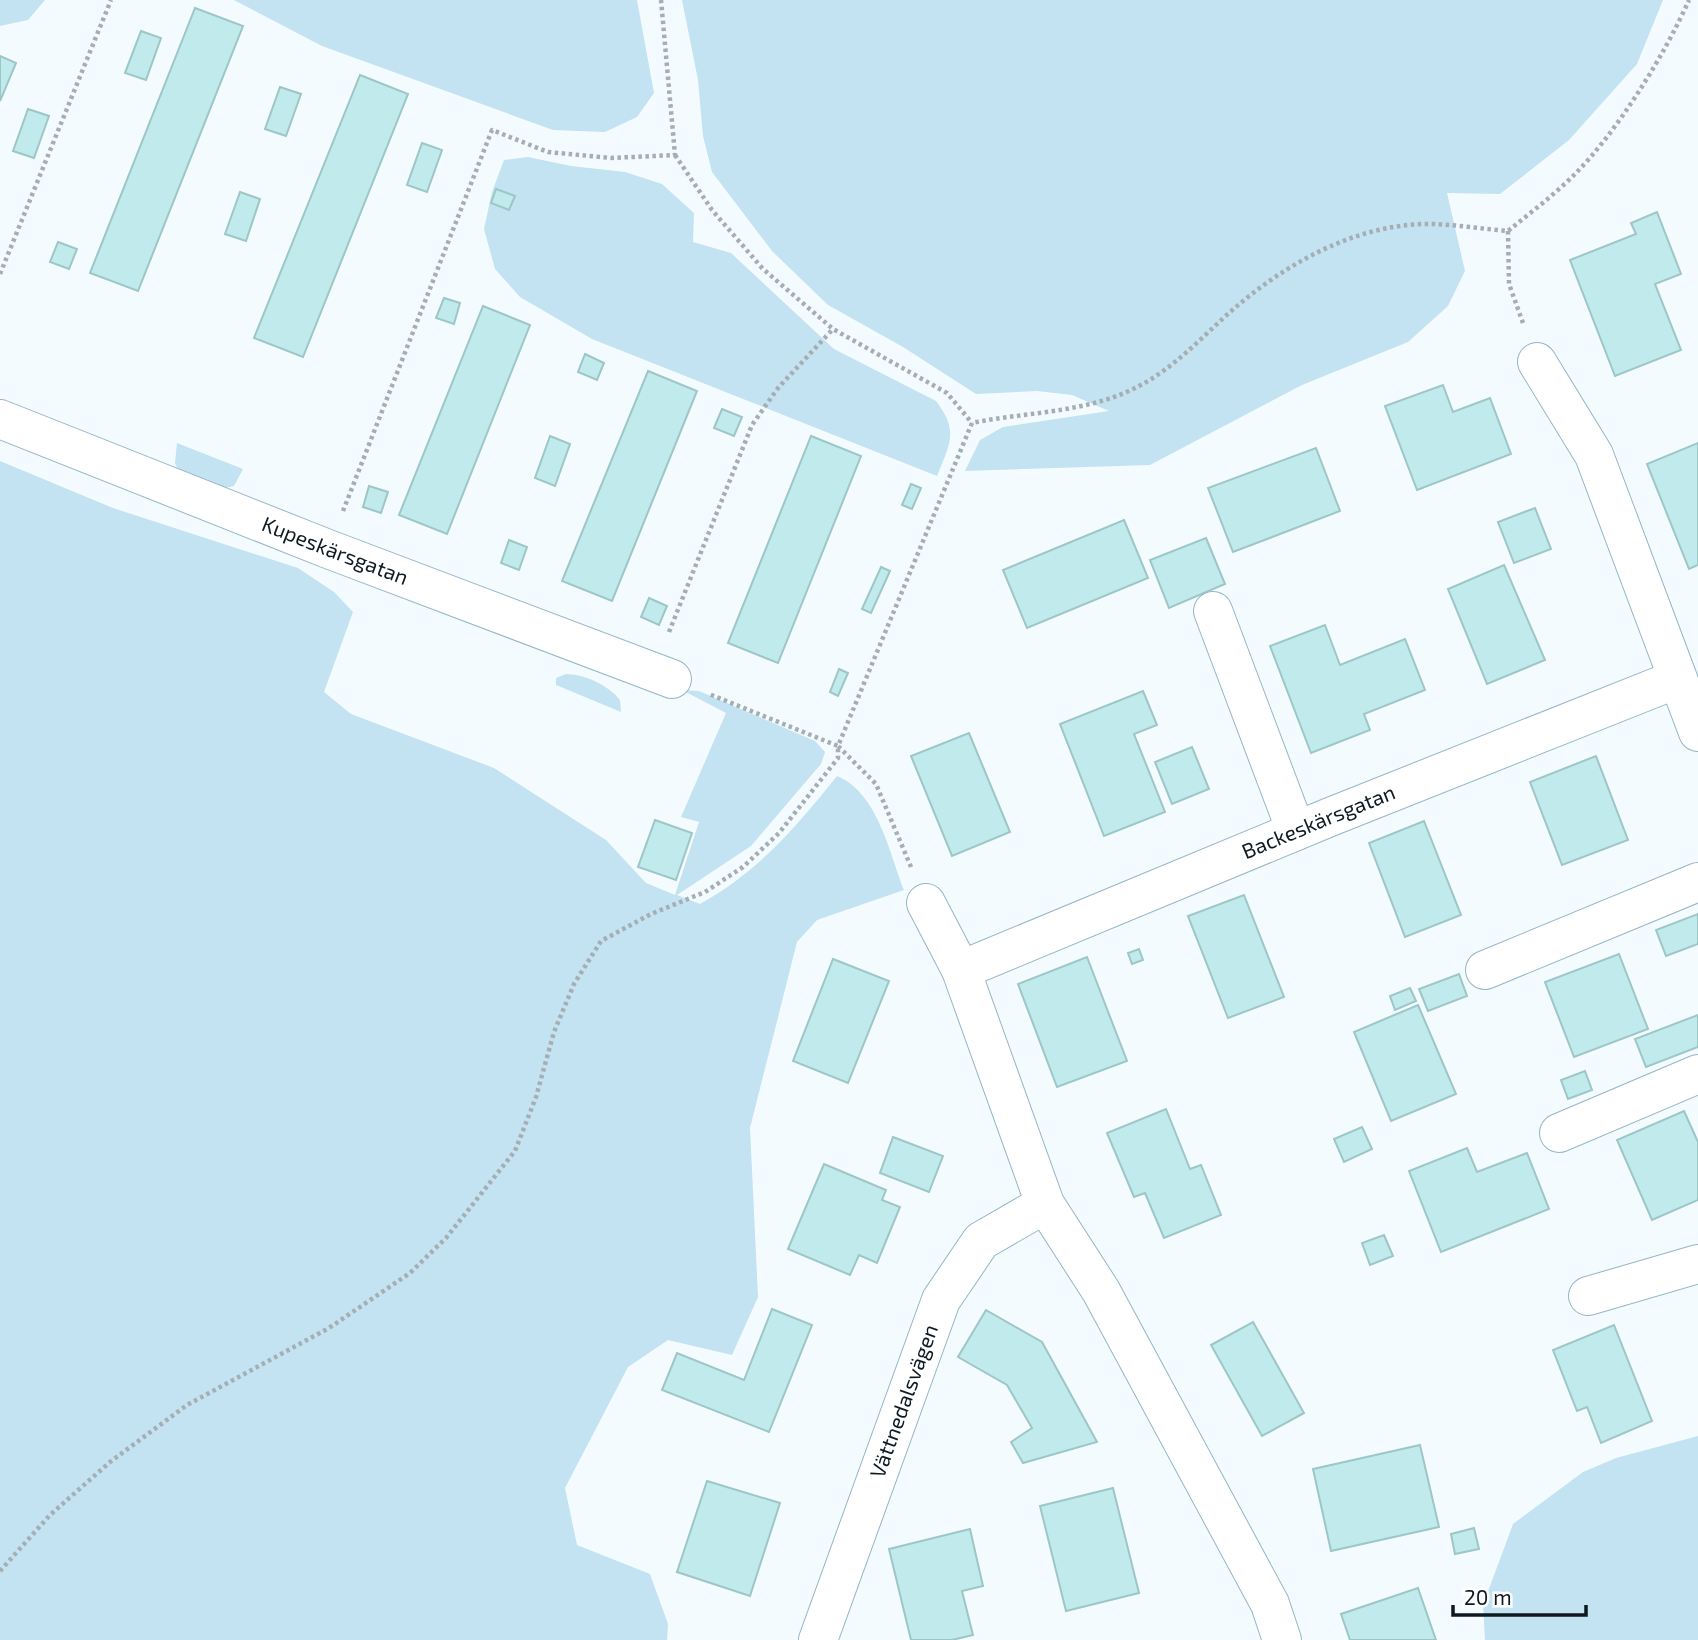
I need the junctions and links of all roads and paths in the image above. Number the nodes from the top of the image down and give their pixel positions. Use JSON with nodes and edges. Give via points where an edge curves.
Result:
{"nodes":[{"id":1,"x":111,"y":0,"type":"edge"},
{"id":2,"x":661,"y":0,"type":"edge"},
{"id":3,"x":1689,"y":0,"type":"edge"},
{"id":4,"x":675,"y":155,"type":"junction"},
{"id":5,"x":1508,"y":231,"type":"junction"},
{"id":6,"x":0,"y":274,"type":"edge"},
{"id":7,"x":833,"y":329,"type":"junction"},
{"id":8,"x":1537,"y":362,"type":"joint"},
{"id":9,"x":0,"y":419,"type":"edge"},
{"id":10,"x":972,"y":423,"type":"junction"},
{"id":11,"x":328,"y":549,"type":"junction"},
{"id":12,"x":1213,"y":611,"type":"dead end"},
{"id":13,"x":663,"y":675,"type":"junction"},
{"id":14,"x":1678,"y":679,"type":"junction"},
{"id":15,"x":1698,"y":732,"type":"edge"},
{"id":16,"x":838,"y":746,"type":"junction"},
{"id":17,"x":1296,"y":831,"type":"junction"},
{"id":18,"x":1698,"y":882,"type":"edge"},
{"id":19,"x":926,"y":903,"type":"joint"},
{"id":20,"x":961,"y":970,"type":"junction"},
{"id":21,"x":1485,"y":970,"type":"dead end"},
{"id":22,"x":1698,"y":1074,"type":"edge"},
{"id":23,"x":1559,"y":1133,"type":"dead end"},
{"id":24,"x":1045,"y":1204,"type":"junction"},
{"id":25,"x":1698,"y":1264,"type":"edge"},
{"id":26,"x":1588,"y":1296,"type":"dead end"},
{"id":27,"x":0,"y":1571,"type":"edge"},
{"id":28,"x":818,"y":1640,"type":"edge"},
{"id":29,"x":1282,"y":1640,"type":"edge"}],
"edges":[{"from":1,"to":6,"type":"path"},
{"from":2,"to":4,"type":"path"},
{"from":3,"to":5,"type":"path","via":[[1676,29],[1608,132],[1574,175]]},
{"from":4,"to":7,"type":"path","via":[[712,210],[764,269]]},
{"from":4,"to":11,"type":"path","via":[[611,158],[548,152],[492,130]]},
{"from":5,"to":8,"type":"path","via":[[1509,284]]},
{"from":5,"to":10,"type":"path","via":[[1434,224],[1357,234],[1294,265],[1231,311],[1177,362],[1133,390],[1079,407]]},
{"from":7,"to":10,"type":"path","via":[[947,393]]},
{"from":7,"to":13,"type":"path","via":[[778,388],[752,425]]},
{"from":8,"to":14,"type":"street","via":[[1594,456]]},
{"from":9,"to":11,"type":"street","name":"Kupeskärsgatan"},
{"from":10,"to":16,"type":"path"},
{"from":11,"to":13,"type":"street","name":"Kupeskärsgatan"},
{"from":12,"to":17,"type":"street"},
{"from":13,"to":16,"type":"path"},
{"from":14,"to":15,"type":"street"},
{"from":14,"to":17,"type":"street","name":"Backeskärsgatan"},
{"from":16,"to":19,"type":"path","via":[[876,784]]},
{"from":16,"to":27,"type":"path","via":[[838,758],[830,769],[779,833],[743,867],[705,892],[601,941],[574,984],[554,1032],[515,1151],[446,1238],[419,1264],[329,1328],[187,1405],[132,1446],[50,1515]]},
{"from":17,"to":20,"type":"street","name":"Backeskärsgatan"},
{"from":18,"to":21,"type":"street"},
{"from":19,"to":20,"type":"street"},
{"from":20,"to":24,"type":"street"},
{"from":22,"to":23,"type":"street"},
{"from":24,"to":28,"type":"street","name":"Vättnedalsvägen","via":[[981,1241],[941,1300]]},
{"from":24,"to":29,"type":"street","via":[[1114,1315],[1270,1604]]},
{"from":25,"to":26,"type":"street"}]}
